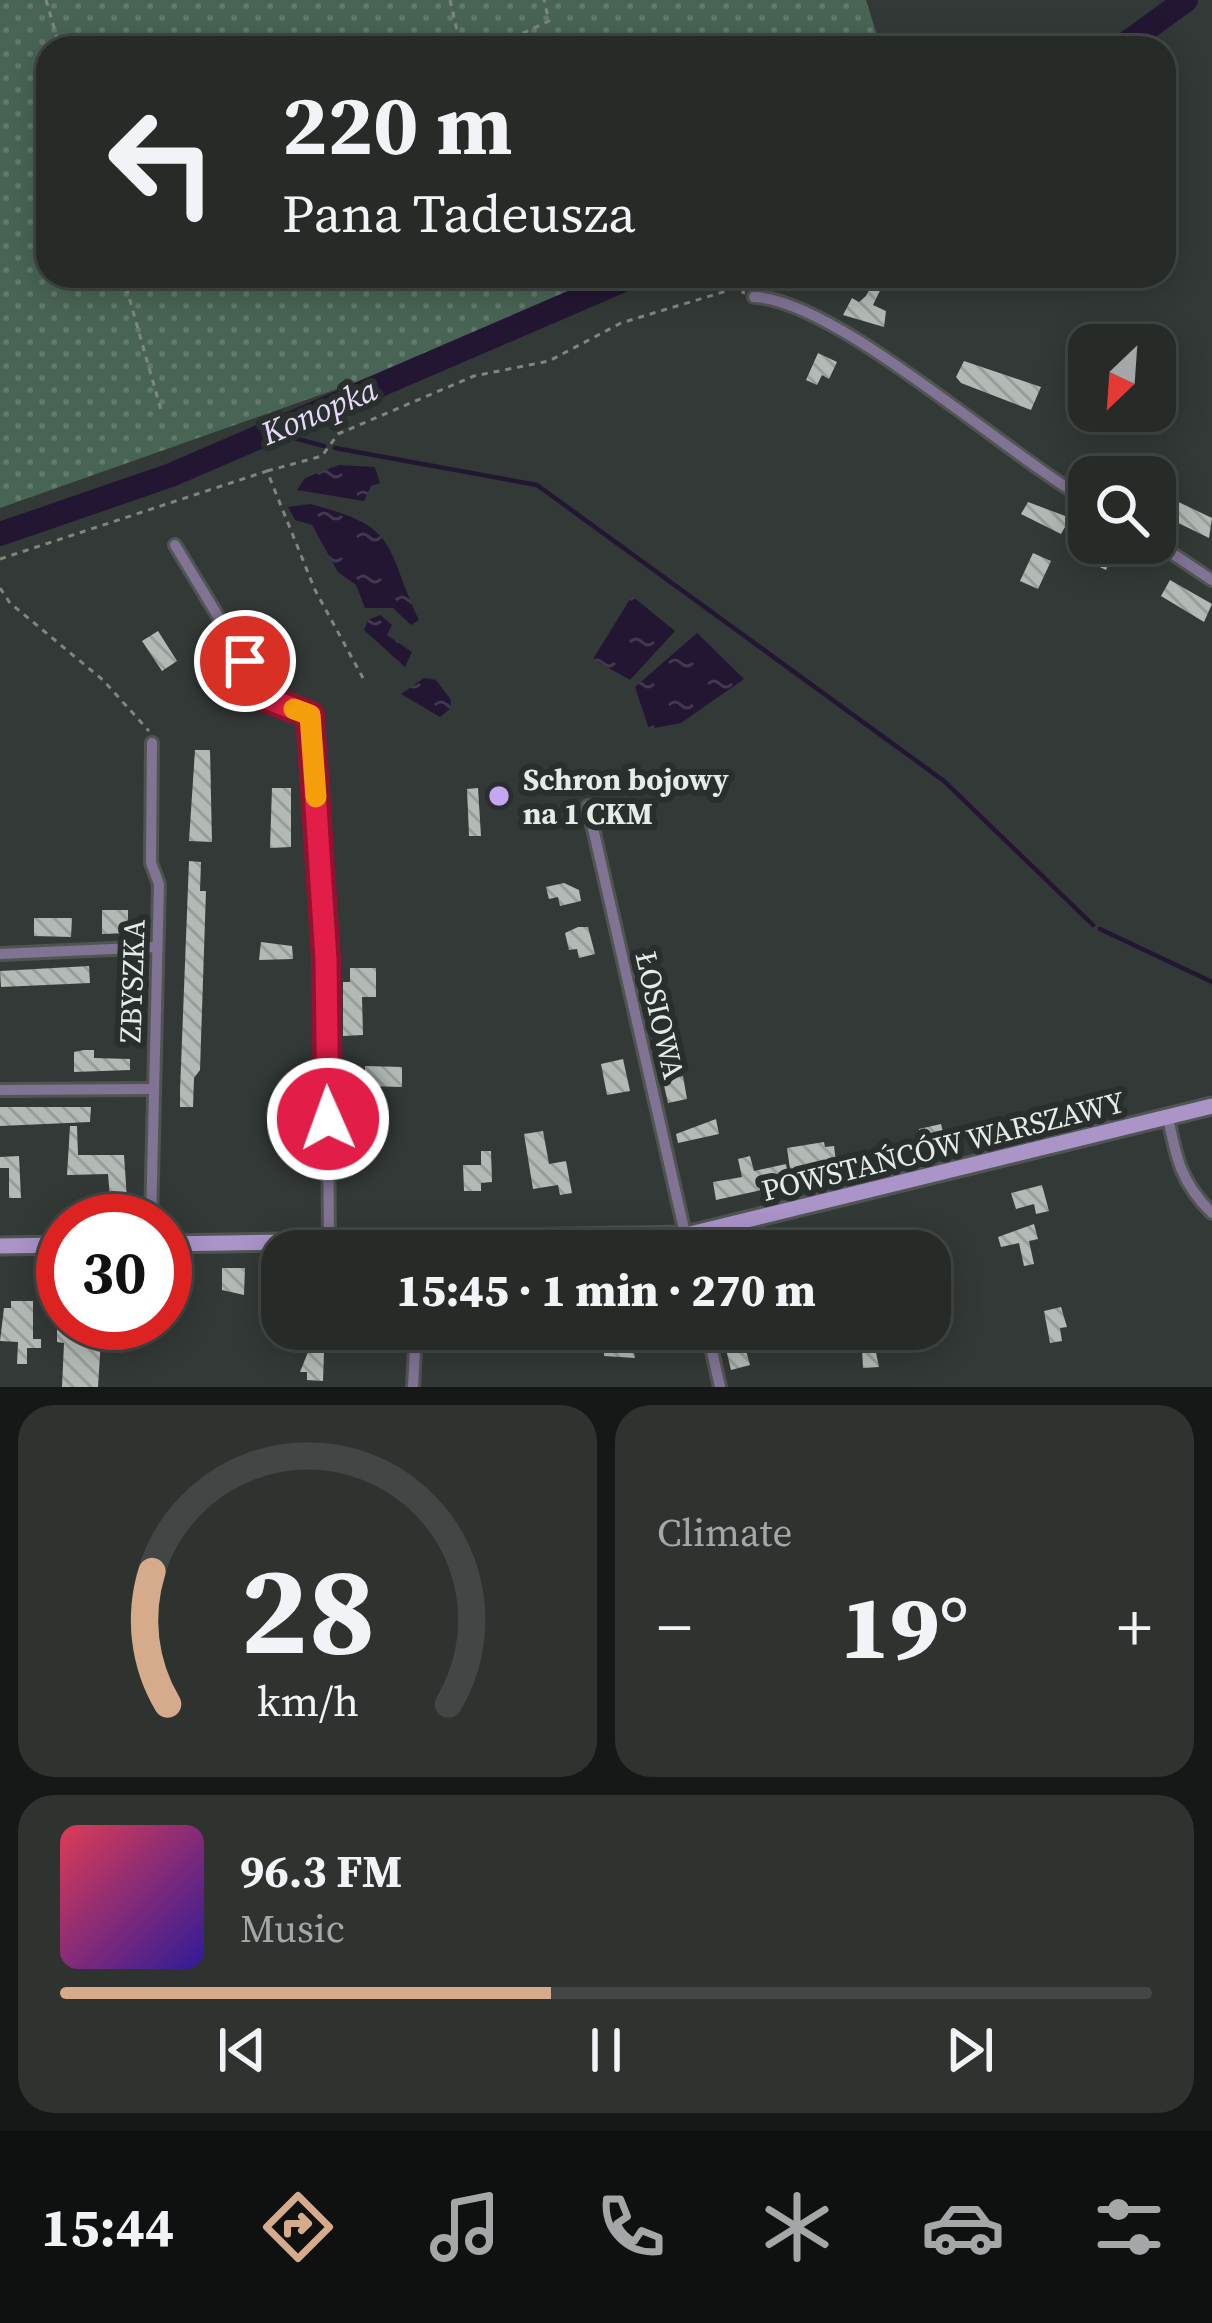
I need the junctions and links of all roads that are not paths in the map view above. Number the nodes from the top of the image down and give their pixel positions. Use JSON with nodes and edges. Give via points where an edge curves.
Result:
{"nodes":[{"id":1,"x":754,"y":297,"type":"road end"},
{"id":2,"x":1068,"y":490,"type":"edge"},
{"id":3,"x":175,"y":545,"type":"dead end"},
{"id":4,"x":1176,"y":556,"type":"edge"},
{"id":5,"x":1212,"y":580,"type":"edge"},
{"id":6,"x":152,"y":743,"type":"road end"},
{"id":7,"x":588,"y":806,"type":"dead end"},
{"id":8,"x":158,"y":946,"type":"junction"},
{"id":9,"x":0,"y":954,"type":"edge"},
{"id":10,"x":154,"y":1089,"type":"junction"},
{"id":11,"x":0,"y":1090,"type":"edge"},
{"id":12,"x":1212,"y":1106,"type":"edge"},
{"id":13,"x":1168,"y":1117,"type":"junction"},
{"id":14,"x":152,"y":1194,"type":"edge"},
{"id":15,"x":1212,"y":1213,"type":"edge"},
{"id":16,"x":329,"y":1230,"type":"edge"},
{"id":17,"x":684,"y":1230,"type":"edge"},
{"id":18,"x":737,"y":1230,"type":"edge"},
{"id":19,"x":261,"y":1243,"type":"edge"},
{"id":20,"x":192,"y":1244,"type":"edge"},
{"id":21,"x":36,"y":1245,"type":"edge"},
{"id":22,"x":0,"y":1246,"type":"edge"},
{"id":23,"x":415,"y":1350,"type":"edge"},
{"id":24,"x":712,"y":1350,"type":"edge"},
{"id":25,"x":413,"y":1387,"type":"edge"},
{"id":26,"x":720,"y":1387,"type":"edge"}],
"edges":[{"from":1,"to":2,"type":"street","via":[[794,305],[893,365]]},
{"from":3,"to":16,"type":"street","via":[[268,699],[310,715],[326,959]]},
{"from":4,"to":5,"type":"street"},
{"from":6,"to":8,"type":"street","name":"ZBYSZKA"},
{"from":7,"to":17,"type":"street","name":"ŁOSIOWA"},
{"from":8,"to":9,"type":"street"},
{"from":8,"to":10,"type":"street","name":"ZBYSZKA"},
{"from":10,"to":11,"type":"street"},
{"from":10,"to":14,"type":"street","name":"ZBYSZKA"},
{"from":12,"to":13,"type":"main road","name":"POWSTAŃCÓW WARSZAWY"},
{"from":13,"to":15,"type":"street","via":[[1175,1162]]},
{"from":13,"to":18,"type":"main road","name":"POWSTAŃCÓW WARSZAWY"},
{"from":19,"to":20,"type":"main road","name":"POWSTAŃCÓW WARSZAWY"},
{"from":21,"to":22,"type":"main road"},
{"from":23,"to":25,"type":"street"},
{"from":24,"to":26,"type":"street"}]}
